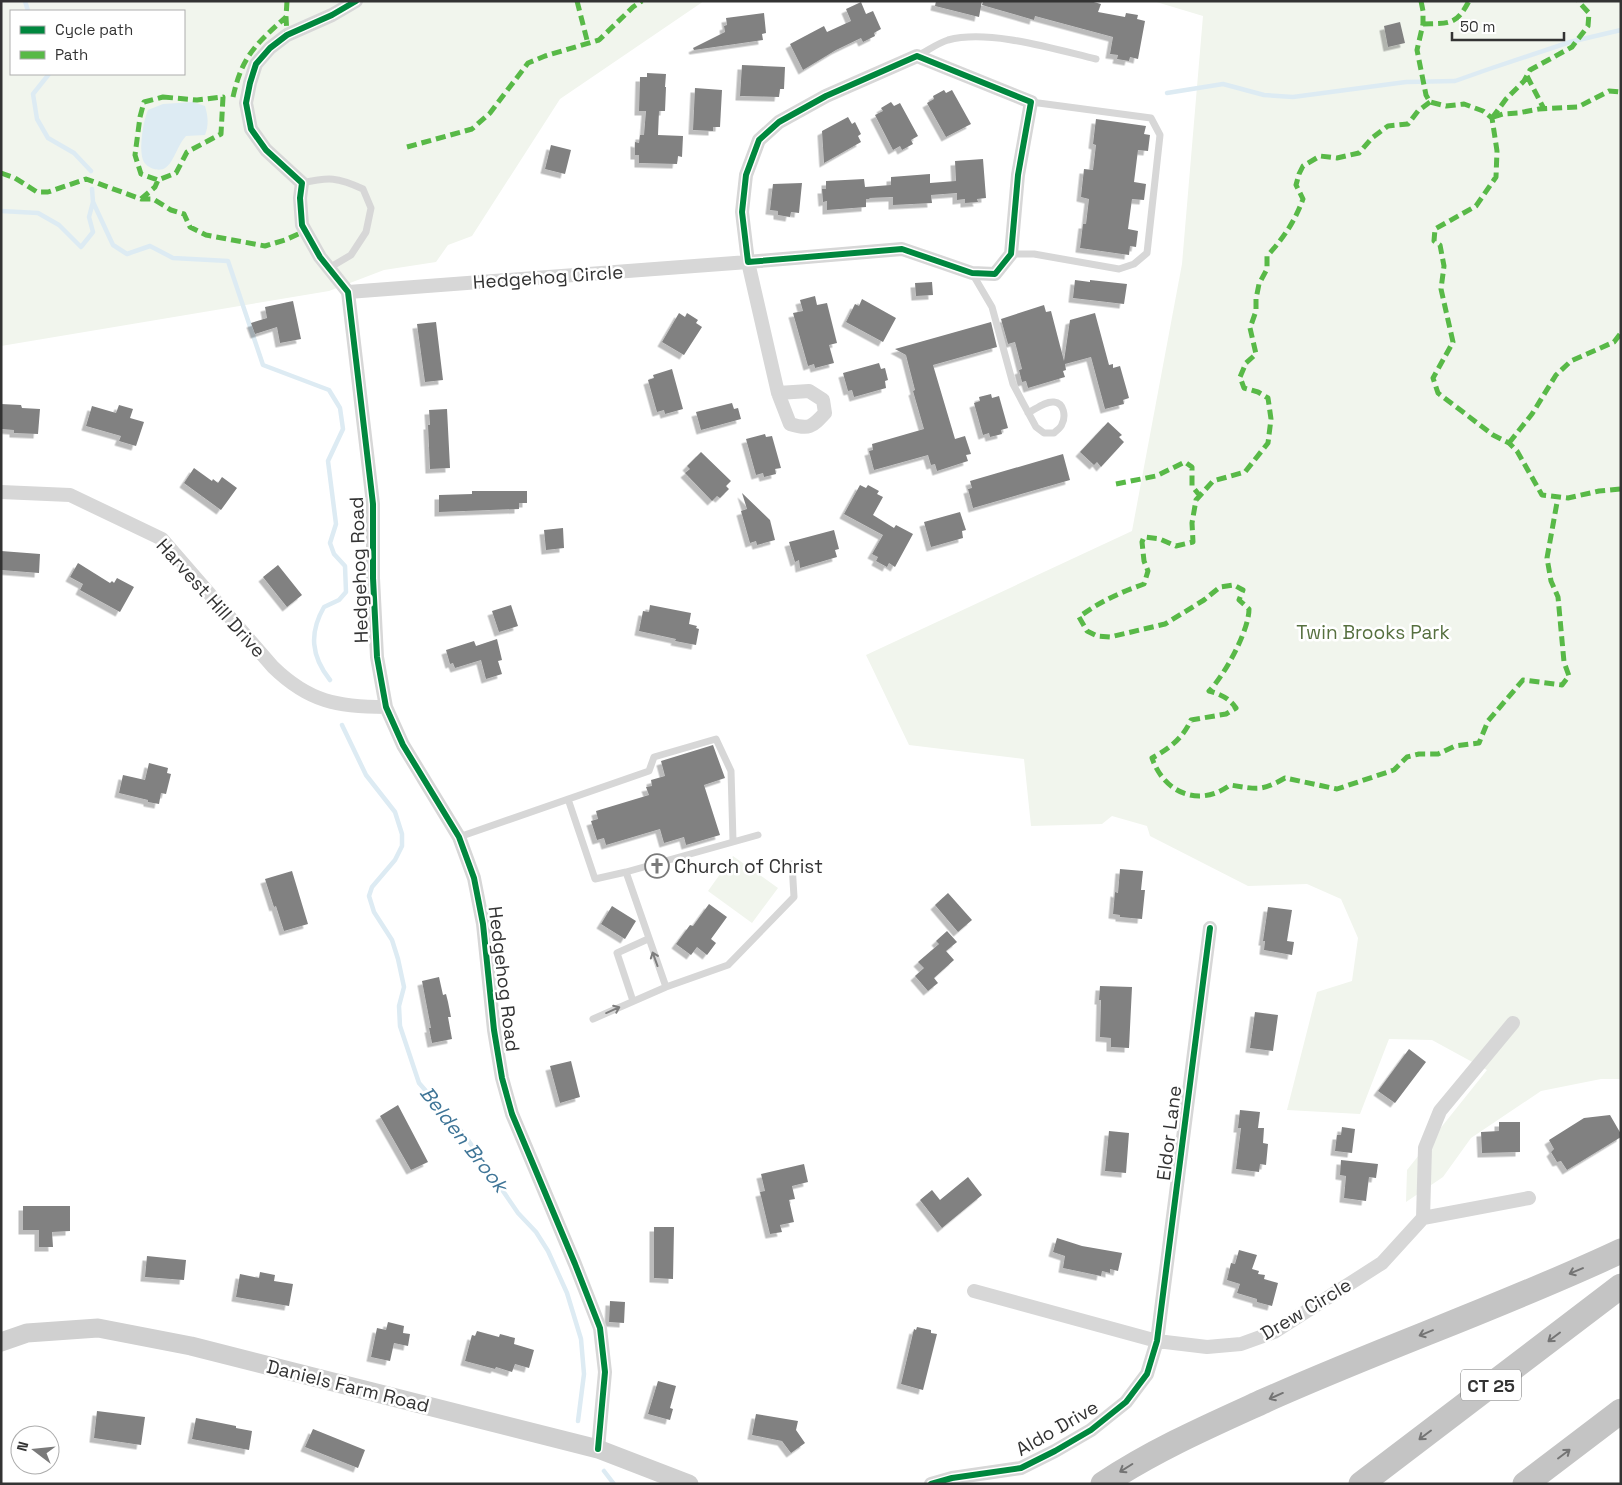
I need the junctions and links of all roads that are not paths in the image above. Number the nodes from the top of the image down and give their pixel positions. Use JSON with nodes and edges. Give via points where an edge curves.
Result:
{"nodes":[{"id":1,"x":356,"y":1,"type":"edge"},
{"id":2,"x":917,"y":56,"type":"junction"},
{"id":3,"x":1096,"y":59,"type":"dead end"},
{"id":4,"x":1031,"y":102,"type":"junction"},
{"id":5,"x":302,"y":183,"type":"junction"},
{"id":6,"x":1011,"y":254,"type":"junction"},
{"id":7,"x":748,"y":262,"type":"junction"},
{"id":8,"x":329,"y":268,"type":"junction"},
{"id":9,"x":972,"y":273,"type":"junction"},
{"id":10,"x":348,"y":292,"type":"junction"},
{"id":11,"x":778,"y":393,"type":"dead end"},
{"id":12,"x":1028,"y":413,"type":"junction"},
{"id":13,"x":1,"y":492,"type":"edge"},
{"id":14,"x":386,"y":707,"type":"junction"},
{"id":15,"x":568,"y":799,"type":"junction"},
{"id":16,"x":758,"y":835,"type":"dead end"},
{"id":17,"x":459,"y":837,"type":"junction"},
{"id":18,"x":733,"y":841,"type":"junction"},
{"id":19,"x":792,"y":864,"type":"dead end"},
{"id":20,"x":626,"y":872,"type":"junction"},
{"id":21,"x":1210,"y":928,"type":"dead end"},
{"id":22,"x":648,"y":938,"type":"junction"},
{"id":23,"x":666,"y":987,"type":"junction"},
{"id":24,"x":633,"y":1001,"type":"junction"},
{"id":25,"x":593,"y":1019,"type":"dead end"},
{"id":26,"x":1513,"y":1023,"type":"dead end"},
{"id":27,"x":1529,"y":1198,"type":"dead end"},
{"id":28,"x":1423,"y":1218,"type":"junction"},
{"id":29,"x":1621,"y":1251,"type":"edge"},
{"id":30,"x":1621,"y":1286,"type":"edge"},
{"id":31,"x":974,"y":1291,"type":"dead end"},
{"id":32,"x":1,"y":1342,"type":"edge"},
{"id":33,"x":1157,"y":1342,"type":"junction"},
{"id":34,"x":1621,"y":1411,"type":"edge"},
{"id":35,"x":598,"y":1449,"type":"junction"},
{"id":36,"x":689,"y":1484,"type":"edge"},
{"id":37,"x":931,"y":1484,"type":"edge"},
{"id":38,"x":1103,"y":1484,"type":"edge"},
{"id":39,"x":1361,"y":1484,"type":"edge"},
{"id":40,"x":1525,"y":1484,"type":"edge"}],
"edges":[{"from":1,"to":5,"type":"street","via":[[287,35],[270,48],[256,64],[250,83],[246,104],[251,129],[266,150]]},
{"from":2,"to":3,"type":"lane","via":[[947,40],[977,36],[1033,44]]},
{"from":2,"to":4,"type":"street"},
{"from":2,"to":7,"type":"street","via":[[826,96],[779,122],[759,140],[746,174],[742,212]]},
{"from":4,"to":6,"type":"street","via":[[1018,175]]},
{"from":4,"to":6,"type":"lane","via":[[1151,118],[1160,135],[1146,253],[1134,264],[1119,269],[1034,254]]},
{"from":5,"to":8,"type":"street","via":[[302,225]]},
{"from":5,"to":8,"type":"lane","via":[[322,178],[342,180],[363,189],[371,208],[366,232],[352,255]]},
{"from":6,"to":9,"type":"street","name":"Hedgehog Circle","via":[[995,274]]},
{"from":7,"to":9,"type":"street","name":"Hedgehog Circle","via":[[902,249]]},
{"from":7,"to":10,"type":"street","name":"Hedgehog Circle"},
{"from":7,"to":11,"type":"street"},
{"from":8,"to":10,"type":"street"},
{"from":9,"to":12,"type":"lane","via":[[992,307],[1014,384]]},
{"from":10,"to":14,"type":"street","name":"Hedgehog Road","via":[[373,504],[377,657]]},
{"from":12,"to":12,"type":"lane","via":[[1044,433],[1054,433],[1062,426],[1064,414],[1055,402]]},
{"from":13,"to":14,"type":"street","name":"Harvest Hill Drive","via":[[70,495],[162,540],[288,682],[326,701]]},
{"from":14,"to":17,"type":"street","name":"Hedgehog Road","via":[[403,745]]},
{"from":15,"to":17,"type":"lane"},
{"from":15,"to":18,"type":"lane","via":[[650,771],[654,757],[716,739],[732,771]]},
{"from":15,"to":20,"type":"lane","via":[[595,879]]},
{"from":16,"to":18,"type":"lane"},
{"from":17,"to":35,"type":"street","name":"Hedgehog Road","via":[[474,878],[483,924],[494,1030],[512,1114],[600,1328],[605,1372]]},
{"from":18,"to":20,"type":"lane"},
{"from":19,"to":23,"type":"lane","via":[[794,898],[728,965]]},
{"from":20,"to":22,"type":"lane"},
{"from":21,"to":33,"type":"street","name":"Eldor Lane"},
{"from":23,"to":22,"type":"lane","one_way":true},
{"from":22,"to":24,"type":"lane","via":[[617,953]]},
{"from":23,"to":24,"type":"lane"},
{"from":25,"to":24,"type":"lane","one_way":true},
{"from":26,"to":28,"type":"street","via":[[1440,1111],[1425,1148]]},
{"from":27,"to":28,"type":"street"},
{"from":28,"to":33,"type":"street","name":"Drew Circle","via":[[1382,1263],[1274,1332],[1241,1344],[1207,1346]]},
{"from":29,"to":38,"type":"highway","one_way":true,"via":[[1216,1422],[1151,1454]]},
{"from":30,"to":39,"type":"highway","number":"CT 25","one_way":true},
{"from":31,"to":33,"type":"street","name":"Drew Circle"},
{"from":32,"to":35,"type":"main road","name":"Daniels Farm Road","via":[[27,1333],[98,1328],[191,1346]]},
{"from":33,"to":37,"type":"street","name":"Aldo Drive","via":[[1142,1381],[1126,1402],[1091,1430],[1021,1468]]},
{"from":40,"to":34,"type":"highway","one_way":true},
{"from":35,"to":36,"type":"main road","name":"Daniels Farm Road"}]}
